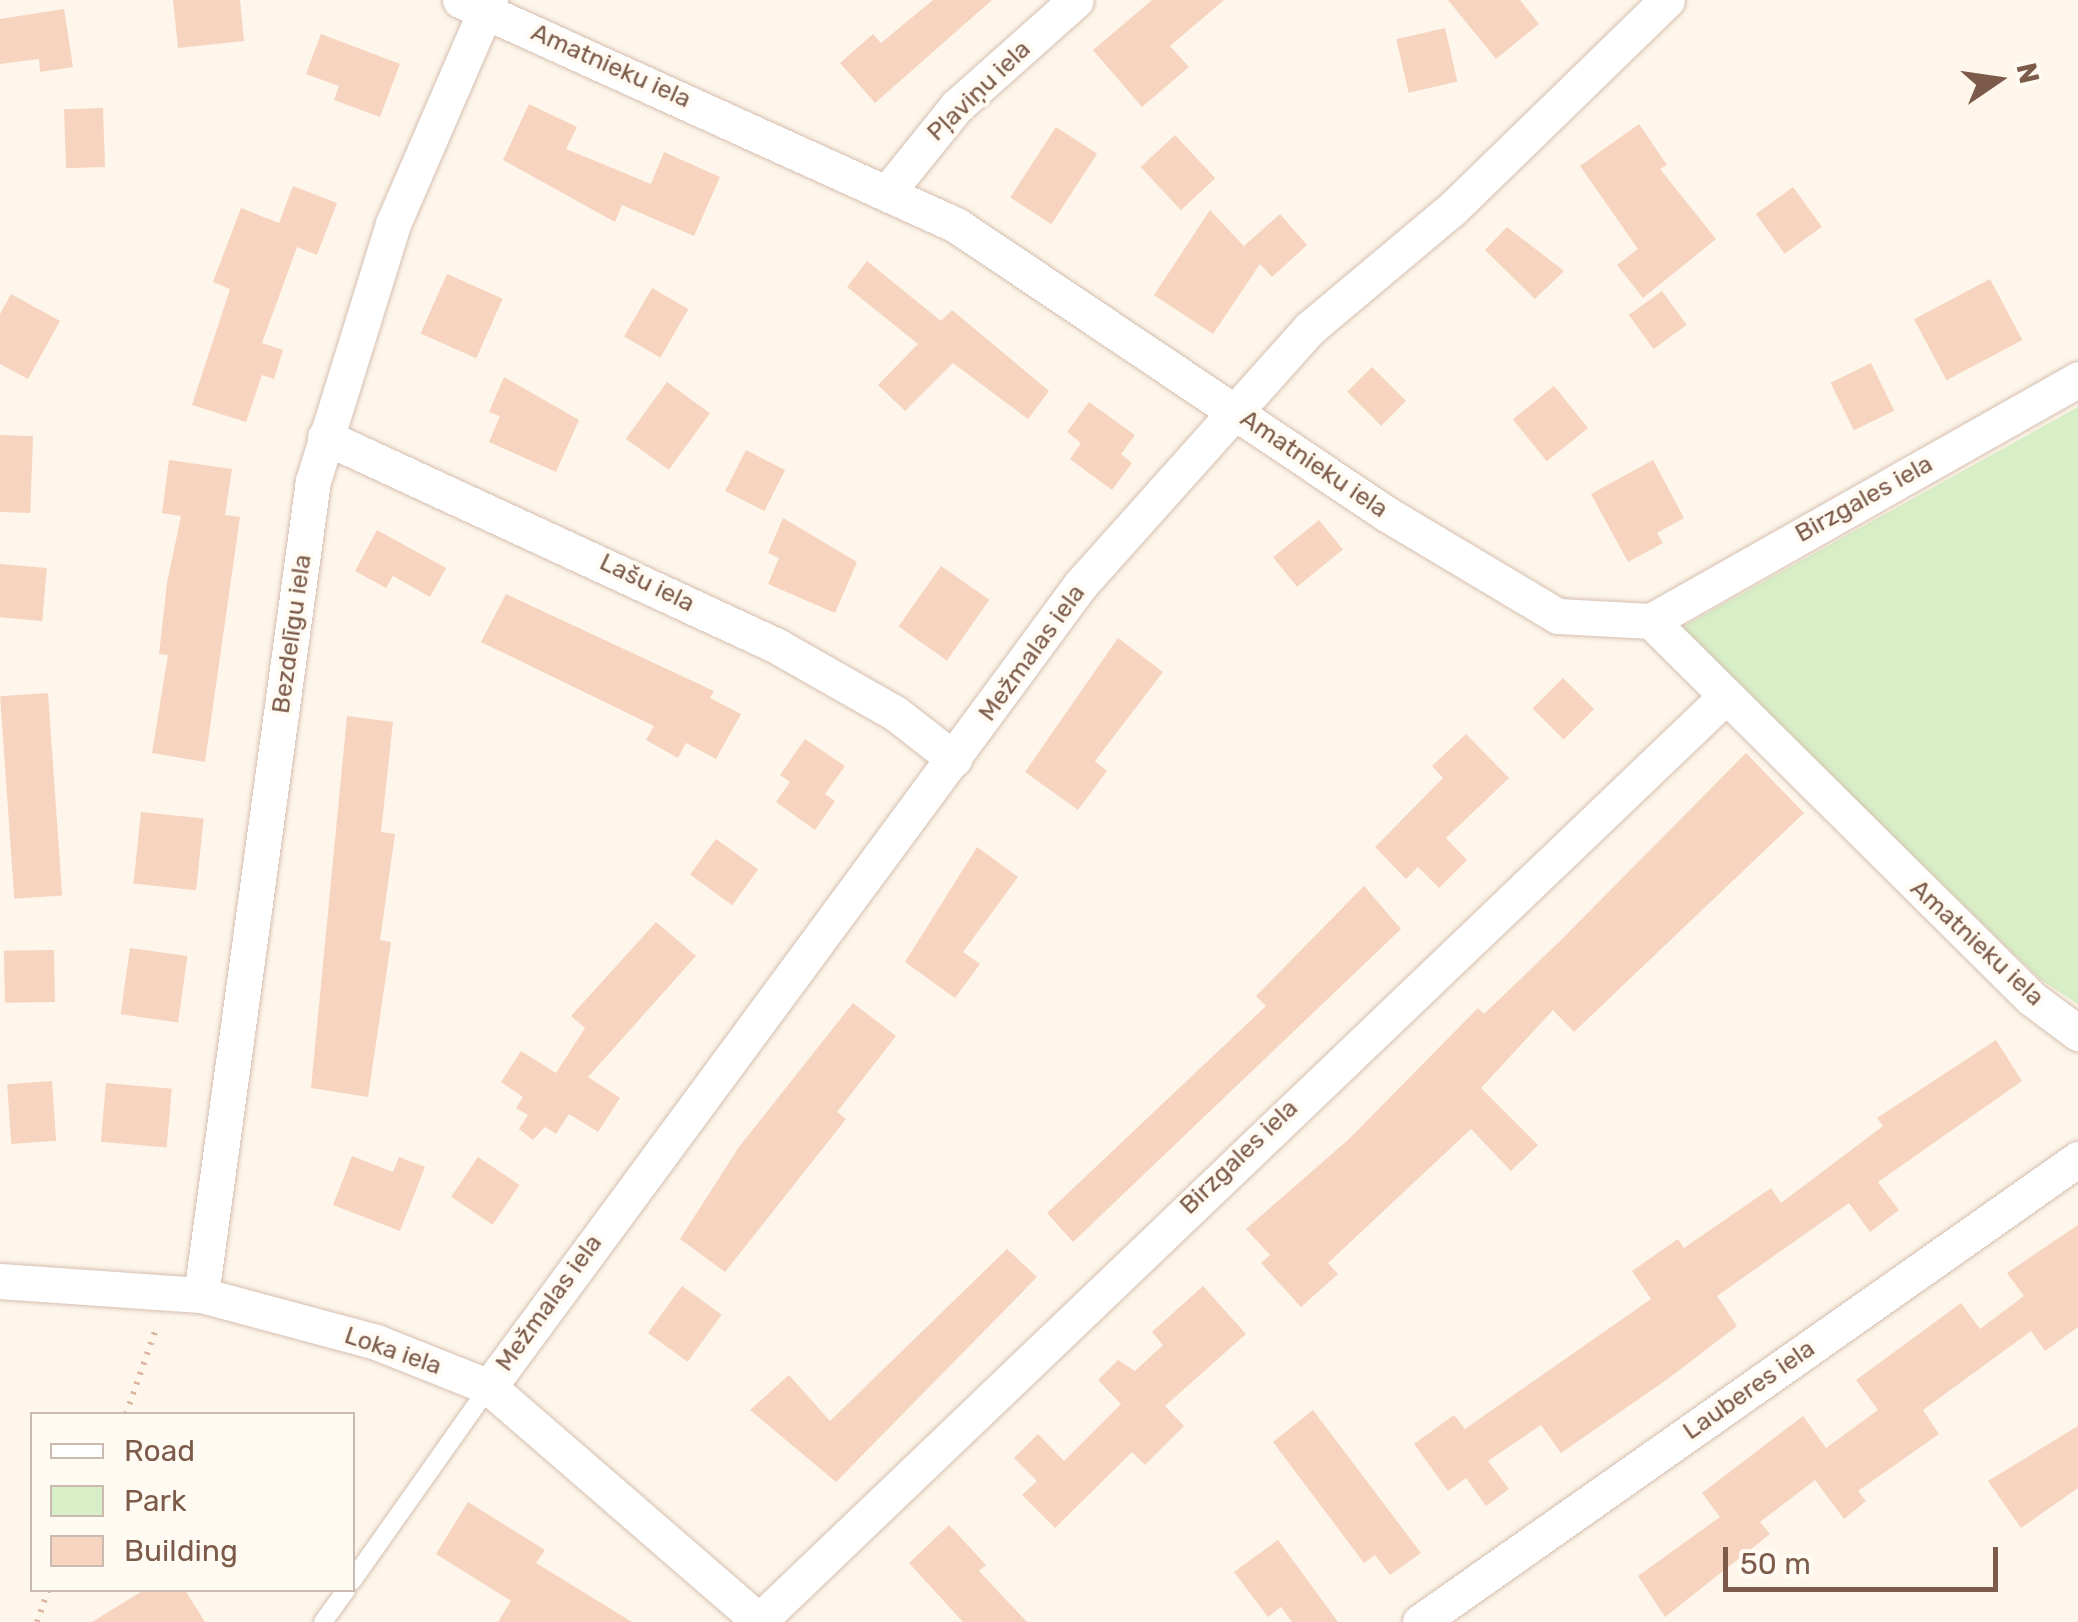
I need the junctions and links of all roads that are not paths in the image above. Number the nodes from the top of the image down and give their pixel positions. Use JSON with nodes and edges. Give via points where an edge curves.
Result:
{"nodes":[{"id":1,"x":1076,"y":0,"type":"edge"},
{"id":2,"x":1667,"y":0,"type":"edge"},
{"id":3,"x":478,"y":3,"type":"edge"},
{"id":4,"x":890,"y":190,"type":"junction"},
{"id":5,"x":2078,"y":380,"type":"edge"},
{"id":6,"x":1232,"y":408,"type":"junction"},
{"id":7,"x":325,"y":436,"type":"junction"},
{"id":8,"x":1651,"y":621,"type":"junction"},
{"id":9,"x":1724,"y":698,"type":"junction"},
{"id":10,"x":954,"y":760,"type":"junction"},
{"id":11,"x":2078,"y":1033,"type":"edge"},
{"id":12,"x":2078,"y":1158,"type":"edge"},
{"id":13,"x":0,"y":1281,"type":"edge"},
{"id":14,"x":189,"y":1293,"type":"junction"},
{"id":15,"x":489,"y":1387,"type":"junction"},
{"id":16,"x":355,"y":1576,"type":"edge"},
{"id":17,"x":345,"y":1592,"type":"edge"},
{"id":18,"x":760,"y":1621,"type":"edge"},
{"id":19,"x":323,"y":1622,"type":"edge"},
{"id":20,"x":1420,"y":1622,"type":"edge"}],
"edges":[{"from":1,"to":4,"type":"street","name":"Pļaviņu iela","via":[[957,106]]},
{"from":2,"to":6,"type":"street","name":"Mežmalas iela"},
{"from":3,"to":4,"type":"street","name":"Amatnieku iela"},
{"from":3,"to":7,"type":"street","name":"Bezdelīgu iela","via":[[394,224]]},
{"from":4,"to":6,"type":"street","name":"Amatnieku iela"},
{"from":5,"to":8,"type":"street","name":"Birzgales iela"},
{"from":6,"to":8,"type":"street","name":"Amatnieku iela","via":[[1386,514],[1558,616]]},
{"from":6,"to":10,"type":"street","name":"Mežmalas iela","via":[[1081,584]]},
{"from":7,"to":10,"type":"street","name":"Lašu iela","via":[[777,646],[895,713]]},
{"from":7,"to":14,"type":"street","name":"Bezdelīgu iela"},
{"from":8,"to":9,"type":"street","name":"Amatnieku iela"},
{"from":9,"to":11,"type":"street","name":"Amatnieku iela","via":[[2031,998]]},
{"from":9,"to":18,"type":"street","name":"Birzgales iela"},
{"from":10,"to":15,"type":"street","name":"Mežmalas iela"},
{"from":12,"to":20,"type":"street","name":"Lauberes iela"},
{"from":13,"to":14,"type":"street","name":"Loka iela"},
{"from":14,"to":15,"type":"street","name":"Loka iela","via":[[376,1342]]},
{"from":15,"to":16,"type":"lane"},
{"from":15,"to":18,"type":"street","name":"Loka iela"},
{"from":17,"to":19,"type":"lane"}]}
